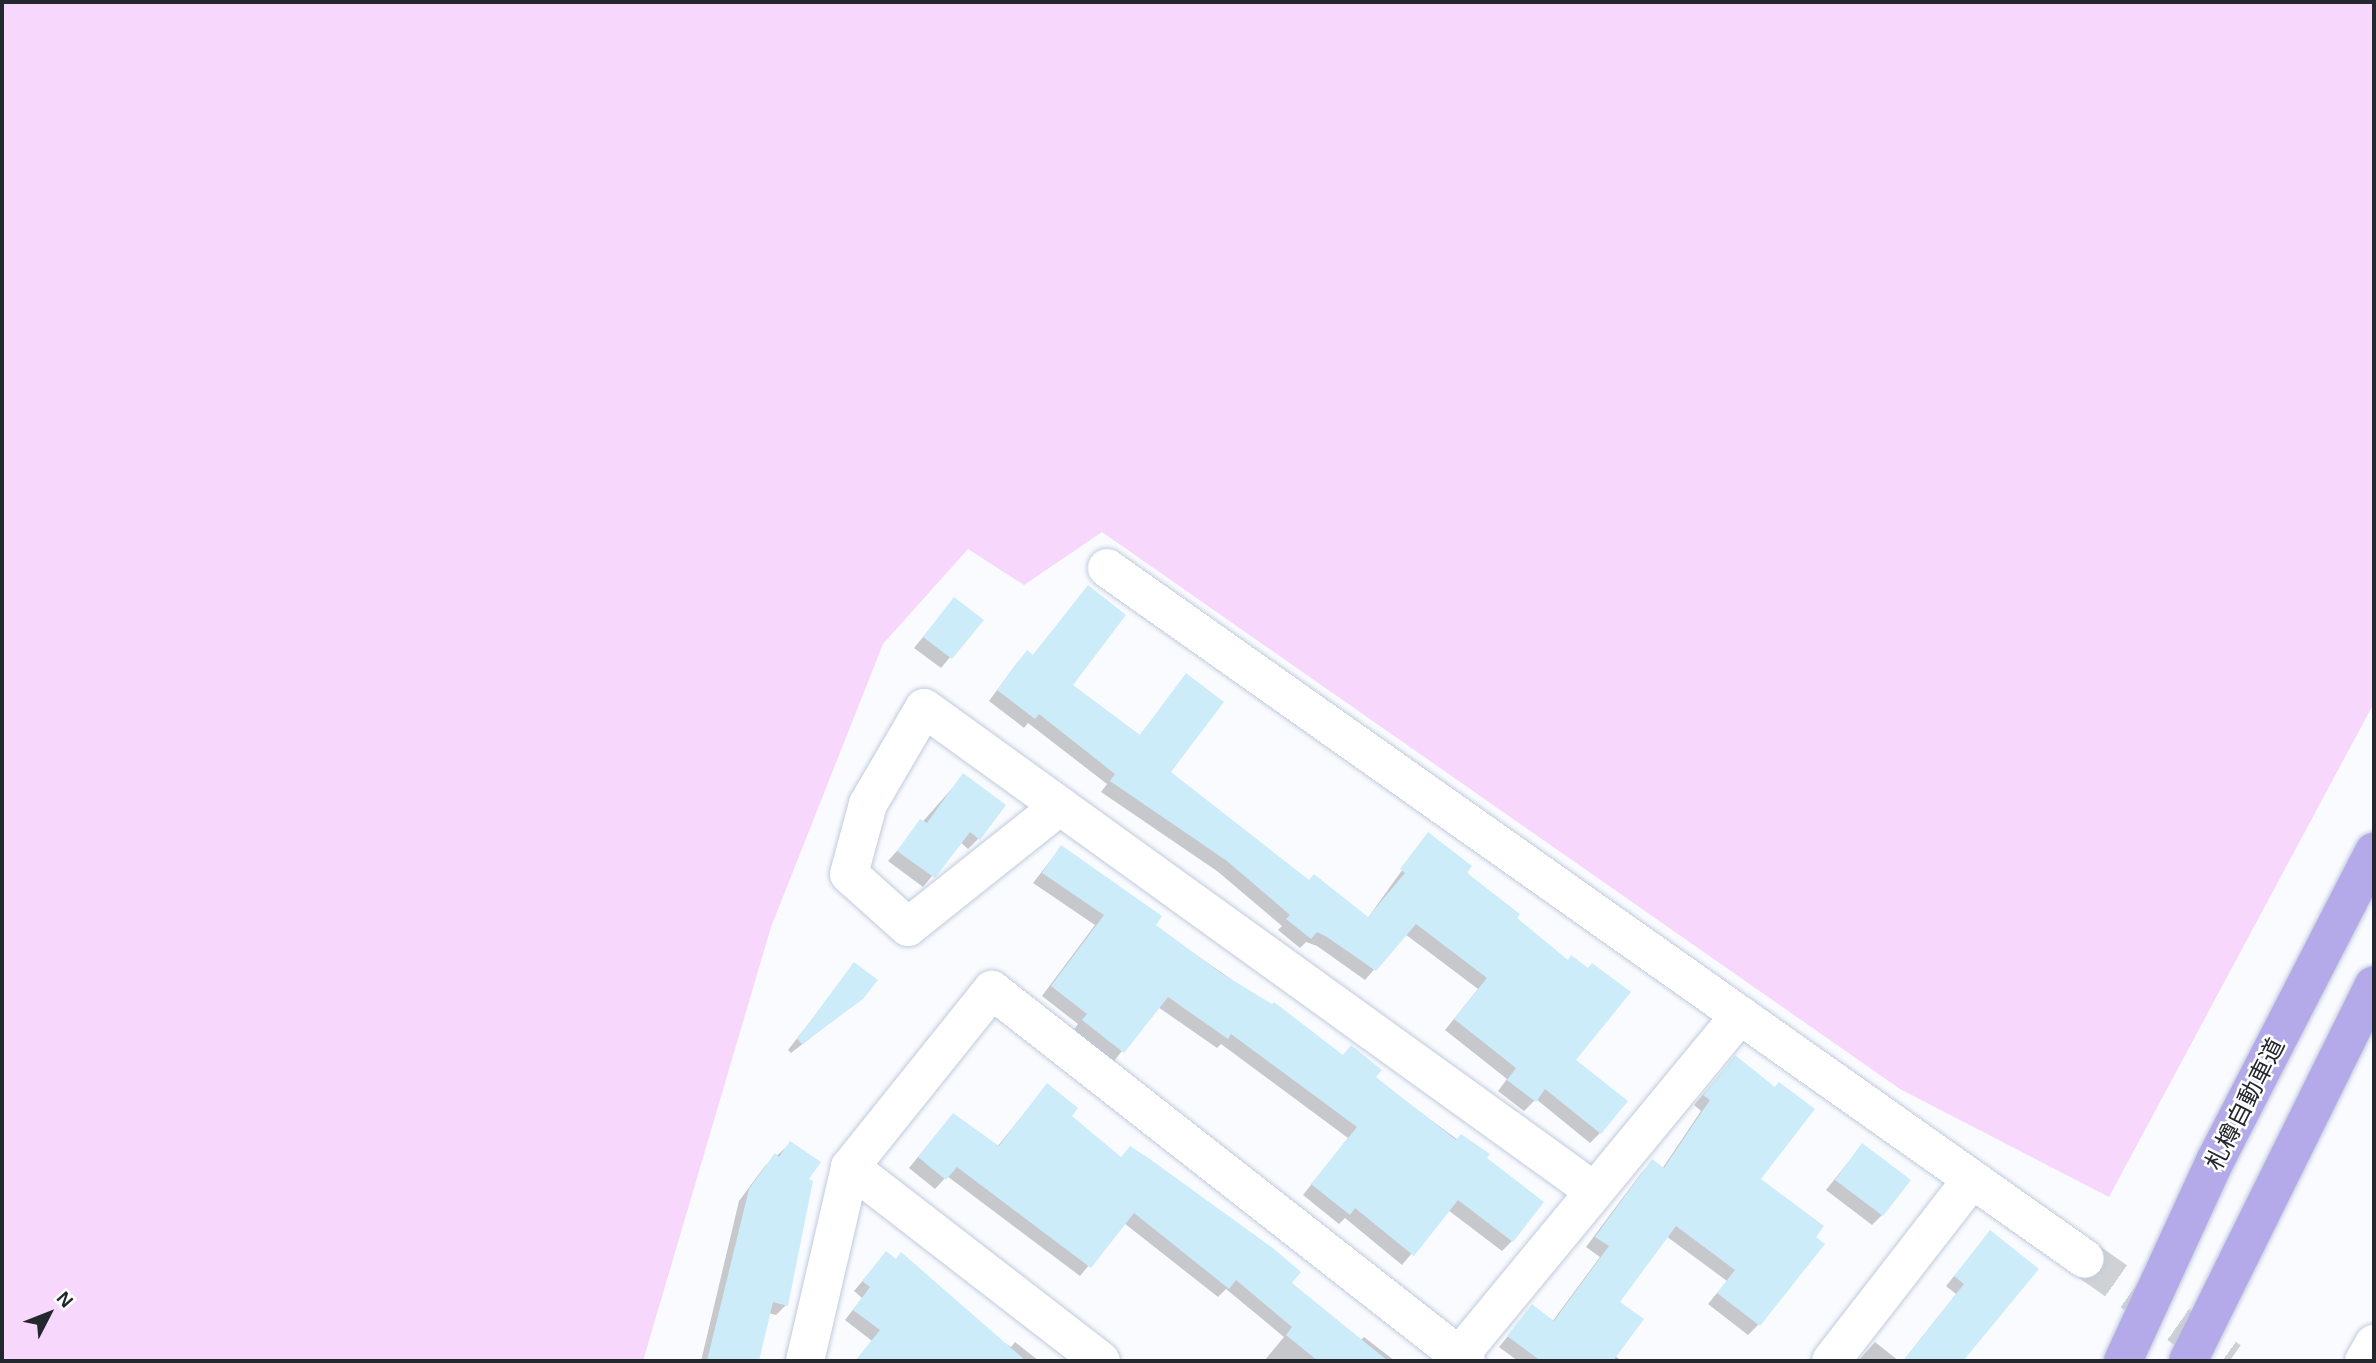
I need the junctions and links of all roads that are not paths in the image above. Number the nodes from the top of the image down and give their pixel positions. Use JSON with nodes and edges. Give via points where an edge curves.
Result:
{"nodes":[{"id":1,"x":1107,"y":568,"type":"dead end"},
{"id":2,"x":1060,"y":806,"type":"junction"},
{"id":3,"x":2374,"y":850,"type":"edge"},
{"id":4,"x":2374,"y":985,"type":"edge"},
{"id":5,"x":1740,"y":1015,"type":"junction"},
{"id":6,"x":850,"y":1167,"type":"junction"},
{"id":7,"x":1972,"y":1179,"type":"junction"},
{"id":8,"x":1594,"y":1191,"type":"junction"},
{"id":9,"x":2085,"y":1259,"type":"tunnel mouth"},
{"id":10,"x":2374,"y":1344,"type":"edge"},
{"id":11,"x":1463,"y":1359,"type":"edge"},
{"id":12,"x":805,"y":1361,"type":"edge"},
{"id":13,"x":1101,"y":1361,"type":"edge"},
{"id":14,"x":1831,"y":1361,"type":"edge"},
{"id":15,"x":2123,"y":1361,"type":"edge"},
{"id":16,"x":2188,"y":1361,"type":"edge"},
{"id":17,"x":2364,"y":1361,"type":"edge"}],
"edges":[{"from":1,"to":5,"type":"street"},
{"from":2,"to":2,"type":"street","via":[[924,708],[868,804],[849,874],[908,927]]},
{"from":2,"to":8,"type":"street"},
{"from":3,"to":15,"type":"highway","name":"札樽自動車道","via":[[2216,1161]]},
{"from":4,"to":16,"type":"highway"},
{"from":5,"to":7,"type":"street"},
{"from":5,"to":8,"type":"street"},
{"from":6,"to":11,"type":"street","via":[[992,990]]},
{"from":6,"to":12,"type":"street"},
{"from":6,"to":13,"type":"street"},
{"from":7,"to":9,"type":"street"},
{"from":7,"to":14,"type":"street"},
{"from":8,"to":11,"type":"street"},
{"from":10,"to":17,"type":"street"}]}
